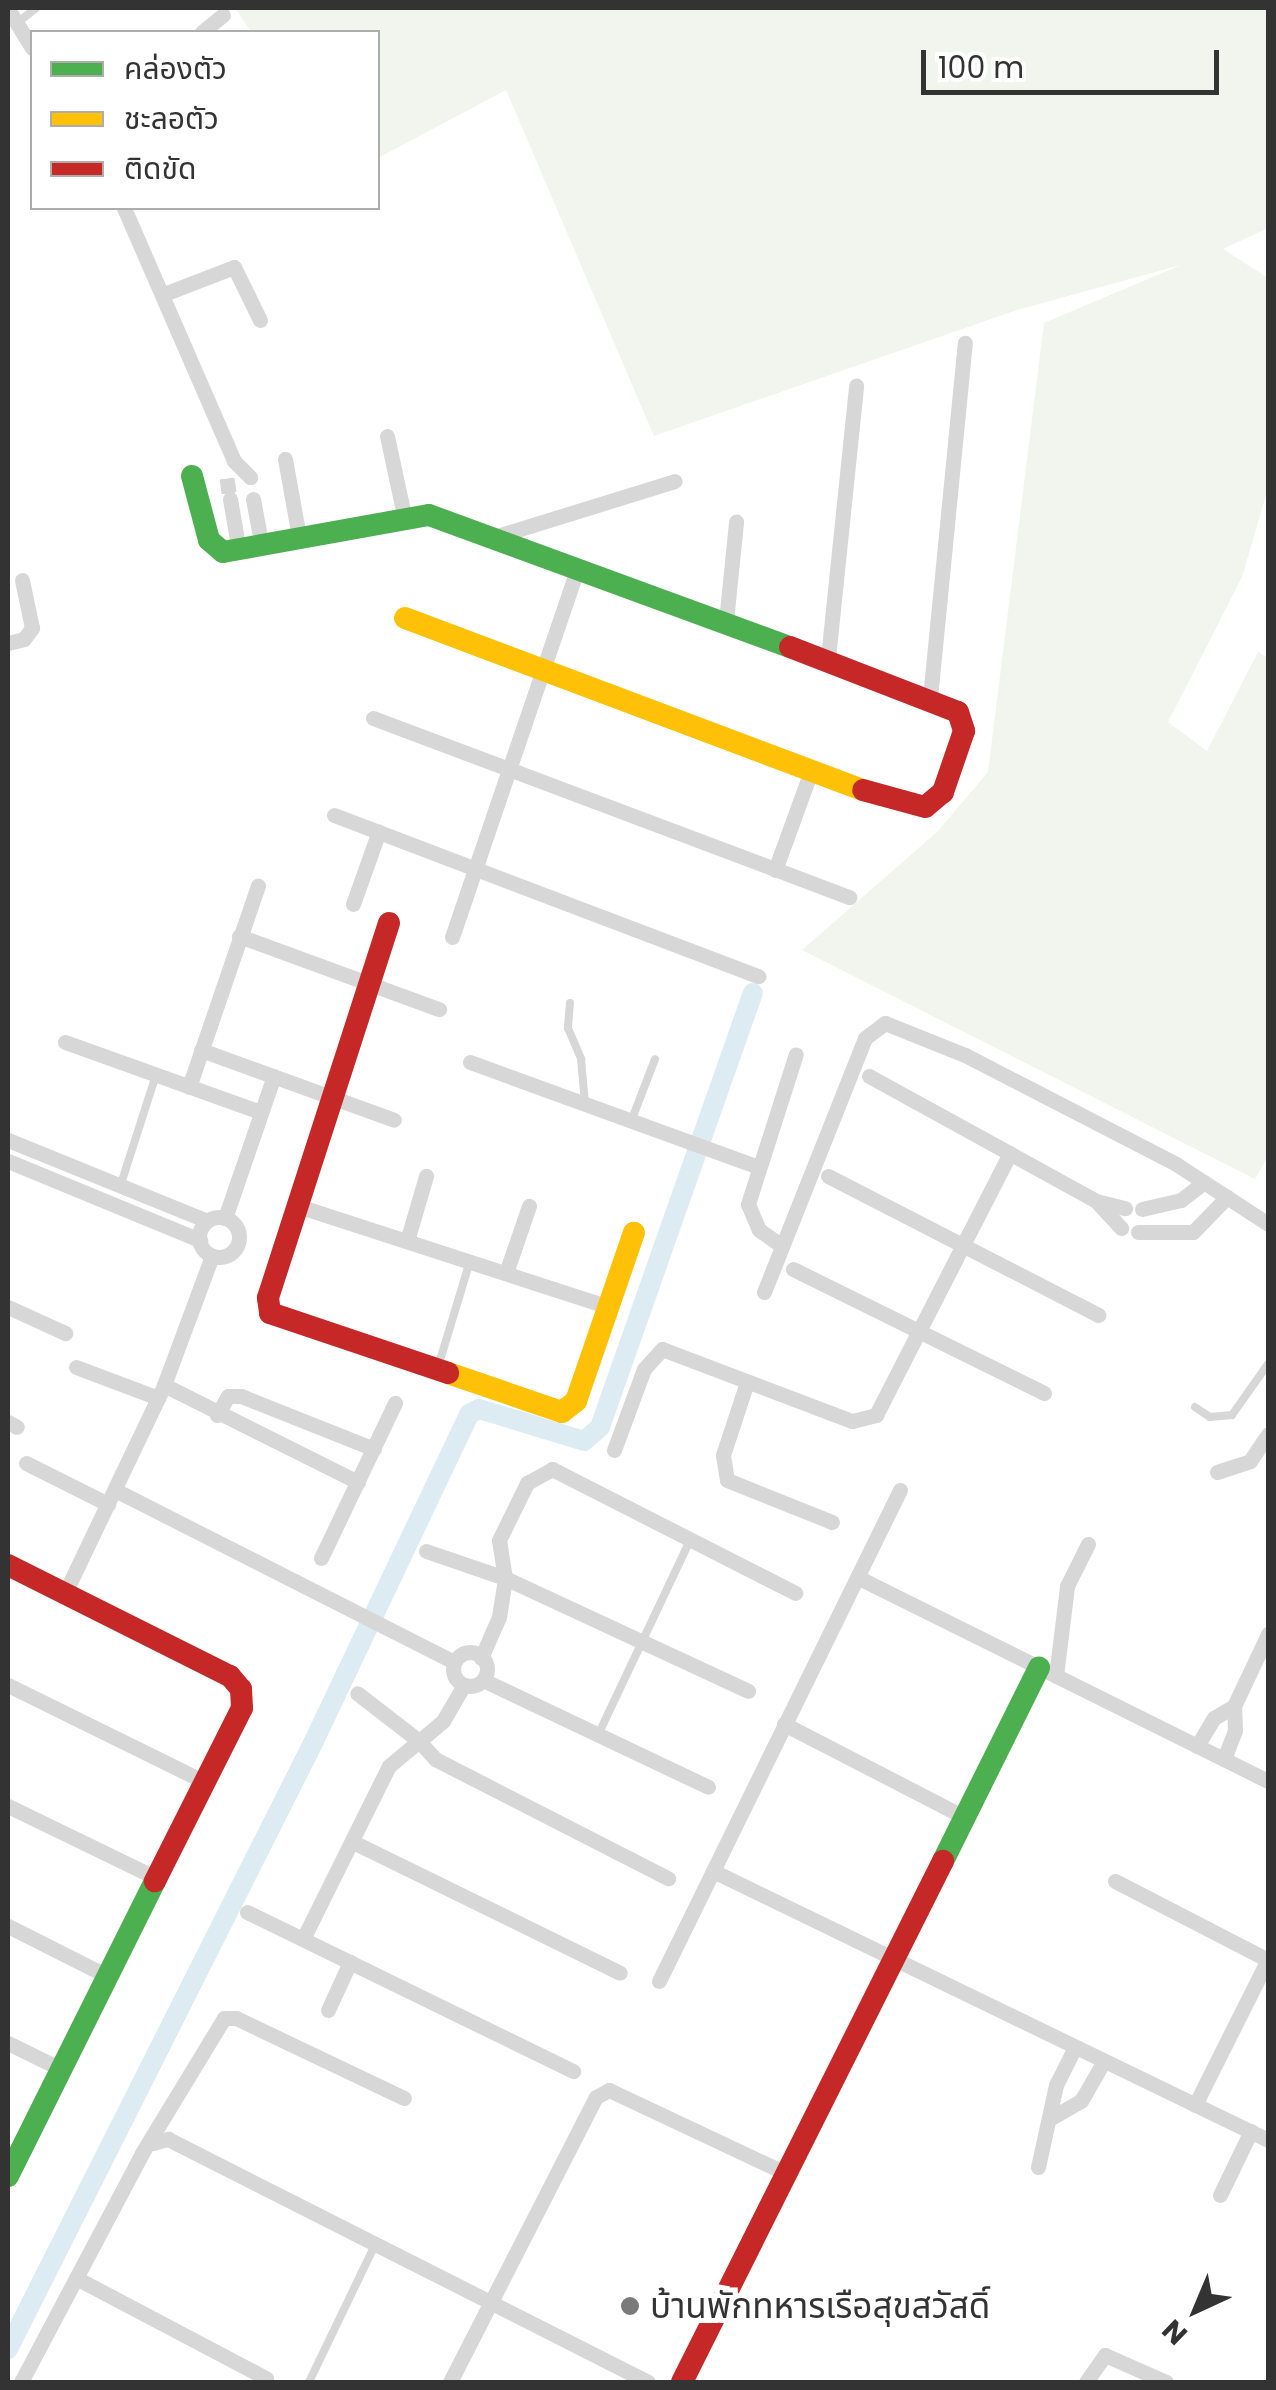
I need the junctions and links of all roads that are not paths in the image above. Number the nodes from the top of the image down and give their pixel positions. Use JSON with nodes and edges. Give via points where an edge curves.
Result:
{"nodes":[{"id":1,"x":36,"y":8,"type":"edge"},
{"id":2,"x":223,"y":15,"type":"dead end"},
{"id":3,"x":12,"y":16,"type":"edge"},
{"id":4,"x":204,"y":30,"type":"edge"},
{"id":5,"x":30,"y":45,"type":"edge"},
{"id":6,"x":125,"y":210,"type":"edge"},
{"id":7,"x":164,"y":294,"type":"junction"},
{"id":8,"x":260,"y":320,"type":"dead end"},
{"id":9,"x":965,"y":343,"type":"dead end"},
{"id":10,"x":856,"y":385,"type":"dead end"},
{"id":11,"x":387,"y":436,"type":"dead end"},
{"id":12,"x":285,"y":459,"type":"dead end"},
{"id":13,"x":234,"y":461,"type":"junction"},
{"id":14,"x":192,"y":476,"type":"dead end"},
{"id":15,"x":250,"y":477,"type":"dead end"},
{"id":16,"x":227,"y":478,"type":"tunnel mouth"},
{"id":17,"x":676,"y":481,"type":"dead end"},
{"id":18,"x":230,"y":498,"type":"tunnel mouth"},
{"id":19,"x":253,"y":499,"type":"dead end"},
{"id":20,"x":404,"y":516,"type":"junction"},
{"id":21,"x":736,"y":522,"type":"dead end"},
{"id":22,"x":300,"y":537,"type":"junction"},
{"id":23,"x":494,"y":538,"type":"junction"},
{"id":24,"x":250,"y":549,"type":"junction"},
{"id":25,"x":578,"y":567,"type":"junction"},
{"id":26,"x":22,"y":580,"type":"dead end"},
{"id":27,"x":405,"y":618,"type":"dead end"},
{"id":28,"x":726,"y":621,"type":"junction"},
{"id":29,"x":8,"y":643,"type":"edge"},
{"id":30,"x":828,"y":658,"type":"junction"},
{"id":31,"x":540,"y":670,"type":"junction"},
{"id":32,"x":930,"y":698,"type":"junction"},
{"id":33,"x":373,"y":718,"type":"dead end"},
{"id":34,"x":505,"y":768,"type":"junction"},
{"id":35,"x":812,"y":771,"type":"junction"},
{"id":36,"x":334,"y":814,"type":"dead end"},
{"id":37,"x":379,"y":831,"type":"junction"},
{"id":38,"x":473,"y":869,"type":"junction"},
{"id":39,"x":775,"y":870,"type":"junction"},
{"id":40,"x":258,"y":886,"type":"dead end"},
{"id":41,"x":849,"y":897,"type":"dead end"},
{"id":42,"x":353,"y":904,"type":"dead end"},
{"id":43,"x":390,"y":924,"type":"dead end"},
{"id":44,"x":239,"y":936,"type":"junction"},
{"id":45,"x":452,"y":937,"type":"dead end"},
{"id":46,"x":758,"y":976,"type":"dead end"},
{"id":47,"x":368,"y":984,"type":"junction"},
{"id":48,"x":570,"y":1003,"type":"dead end"},
{"id":49,"x":439,"y":1010,"type":"dead end"},
{"id":50,"x":65,"y":1042,"type":"dead end"},
{"id":51,"x":202,"y":1050,"type":"junction"},
{"id":52,"x":796,"y":1054,"type":"dead end"},
{"id":53,"x":654,"y":1060,"type":"dead end"},
{"id":54,"x":470,"y":1062,"type":"dead end"},
{"id":55,"x":156,"y":1075,"type":"junction"},
{"id":56,"x":274,"y":1076,"type":"junction"},
{"id":57,"x":869,"y":1076,"type":"dead end"},
{"id":58,"x":189,"y":1087,"type":"junction"},
{"id":59,"x":330,"y":1096,"type":"junction"},
{"id":60,"x":584,"y":1103,"type":"junction"},
{"id":61,"x":262,"y":1112,"type":"junction"},
{"id":62,"x":394,"y":1120,"type":"dead end"},
{"id":63,"x":632,"y":1120,"type":"junction"},
{"id":64,"x":8,"y":1140,"type":"edge"},
{"id":65,"x":1010,"y":1153,"type":"junction"},
{"id":66,"x":8,"y":1161,"type":"edge"},
{"id":67,"x":759,"y":1167,"type":"junction"},
{"id":68,"x":426,"y":1176,"type":"dead end"},
{"id":69,"x":828,"y":1176,"type":"dead end"},
{"id":70,"x":1204,"y":1182,"type":"junction"},
{"id":71,"x":120,"y":1187,"type":"junction"},
{"id":72,"x":1228,"y":1197,"type":"junction"},
{"id":73,"x":1096,"y":1201,"type":"junction"},
{"id":74,"x":295,"y":1205,"type":"junction"},
{"id":75,"x":529,"y":1206,"type":"dead end"},
{"id":76,"x":1162,"y":1208,"type":"junction"},
{"id":77,"x":225,"y":1218,"type":"junction"},
{"id":78,"x":207,"y":1222,"type":"junction"},
{"id":79,"x":1268,"y":1224,"type":"edge"},
{"id":80,"x":1122,"y":1228,"type":"dead end"},
{"id":81,"x":1138,"y":1232,"type":"dead end"},
{"id":82,"x":634,"y":1233,"type":"dead end"},
{"id":83,"x":1164,"y":1235,"type":"junction"},
{"id":84,"x":200,"y":1240,"type":"junction"},
{"id":85,"x":407,"y":1241,"type":"junction"},
{"id":86,"x":782,"y":1246,"type":"junction"},
{"id":87,"x":964,"y":1246,"type":"junction"},
{"id":88,"x":212,"y":1256,"type":"junction"},
{"id":89,"x":470,"y":1261,"type":"junction"},
{"id":90,"x":794,"y":1269,"type":"dead end"},
{"id":91,"x":506,"y":1273,"type":"junction"},
{"id":92,"x":764,"y":1292,"type":"dead end"},
{"id":93,"x":8,"y":1306,"type":"edge"},
{"id":94,"x":608,"y":1307,"type":"junction"},
{"id":95,"x":1098,"y":1315,"type":"dead end"},
{"id":96,"x":921,"y":1330,"type":"junction"},
{"id":97,"x":65,"y":1333,"type":"dead end"},
{"id":98,"x":1268,"y":1364,"type":"edge"},
{"id":99,"x":76,"y":1367,"type":"dead end"},
{"id":100,"x":437,"y":1372,"type":"junction"},
{"id":101,"x":747,"y":1382,"type":"junction"},
{"id":102,"x":161,"y":1392,"type":"junction"},
{"id":103,"x":1044,"y":1393,"type":"dead end"},
{"id":104,"x":395,"y":1403,"type":"dead end"},
{"id":105,"x":1195,"y":1406,"type":"dead end"},
{"id":106,"x":217,"y":1415,"type":"junction"},
{"id":107,"x":1268,"y":1434,"type":"edge"},
{"id":108,"x":374,"y":1448,"type":"junction"},
{"id":109,"x":614,"y":1450,"type":"dead end"},
{"id":110,"x":26,"y":1463,"type":"dead end"},
{"id":111,"x":1216,"y":1472,"type":"dead end"},
{"id":112,"x":358,"y":1482,"type":"junction"},
{"id":113,"x":900,"y":1490,"type":"dead end"},
{"id":114,"x":111,"y":1497,"type":"junction"},
{"id":115,"x":832,"y":1522,"type":"dead end"},
{"id":116,"x":690,"y":1539,"type":"junction"},
{"id":117,"x":1088,"y":1544,"type":"dead end"},
{"id":118,"x":426,"y":1551,"type":"dead end"},
{"id":119,"x":321,"y":1558,"type":"dead end"},
{"id":120,"x":8,"y":1565,"type":"edge"},
{"id":121,"x":505,"y":1578,"type":"junction"},
{"id":122,"x":859,"y":1578,"type":"junction"},
{"id":123,"x":65,"y":1593,"type":"junction"},
{"id":124,"x":795,"y":1593,"type":"dead end"},
{"id":125,"x":1268,"y":1634,"type":"edge"},
{"id":126,"x":642,"y":1638,"type":"junction"},
{"id":127,"x":481,"y":1658,"type":"junction"},
{"id":128,"x":454,"y":1662,"type":"junction"},
{"id":129,"x":1047,"y":1672,"type":"junction"},
{"id":130,"x":483,"y":1680,"type":"junction"},
{"id":131,"x":8,"y":1684,"type":"edge"},
{"id":132,"x":464,"y":1685,"type":"junction"},
{"id":133,"x":748,"y":1691,"type":"dead end"},
{"id":134,"x":357,"y":1692,"type":"dead end"},
{"id":135,"x":1234,"y":1706,"type":"junction"},
{"id":136,"x":784,"y":1724,"type":"junction"},
{"id":137,"x":598,"y":1735,"type":"junction"},
{"id":138,"x":419,"y":1740,"type":"junction"},
{"id":139,"x":1197,"y":1746,"type":"junction"},
{"id":140,"x":1224,"y":1760,"type":"junction"},
{"id":141,"x":1268,"y":1780,"type":"edge"},
{"id":142,"x":205,"y":1782,"type":"junction"},
{"id":143,"x":708,"y":1787,"type":"dead end"},
{"id":144,"x":8,"y":1806,"type":"edge"},
{"id":145,"x":964,"y":1817,"type":"junction"},
{"id":146,"x":353,"y":1842,"type":"junction"},
{"id":147,"x":713,"y":1871,"type":"junction"},
{"id":148,"x":156,"y":1878,"type":"junction"},
{"id":149,"x":668,"y":1878,"type":"dead end"},
{"id":150,"x":1115,"y":1881,"type":"dead end"},
{"id":151,"x":247,"y":1912,"type":"dead end"},
{"id":152,"x":8,"y":1926,"type":"edge"},
{"id":153,"x":303,"y":1939,"type":"junction"},
{"id":154,"x":1268,"y":1959,"type":"edge"},
{"id":155,"x":891,"y":1960,"type":"junction"},
{"id":156,"x":350,"y":1962,"type":"junction"},
{"id":157,"x":620,"y":1974,"type":"dead end"},
{"id":158,"x":108,"y":1976,"type":"junction"},
{"id":159,"x":659,"y":1980,"type":"dead end"},
{"id":160,"x":328,"y":2010,"type":"dead end"},
{"id":161,"x":8,"y":2044,"type":"edge"},
{"id":162,"x":1075,"y":2048,"type":"junction"},
{"id":163,"x":1104,"y":2062,"type":"junction"},
{"id":164,"x":61,"y":2069,"type":"junction"},
{"id":165,"x":573,"y":2071,"type":"dead end"},
{"id":166,"x":404,"y":2098,"type":"dead end"},
{"id":167,"x":1195,"y":2104,"type":"junction"},
{"id":168,"x":1051,"y":2118,"type":"junction"},
{"id":169,"x":1251,"y":2131,"type":"junction"},
{"id":170,"x":1268,"y":2140,"type":"edge"},
{"id":171,"x":152,"y":2143,"type":"junction"},
{"id":172,"x":1038,"y":2167,"type":"dead end"},
{"id":173,"x":9,"y":2169,"type":"edge"},
{"id":174,"x":785,"y":2173,"type":"junction"},
{"id":175,"x":1220,"y":2195,"type":"dead end"},
{"id":176,"x":376,"y":2244,"type":"junction"},
{"id":177,"x":76,"y":2278,"type":"junction"},
{"id":178,"x":489,"y":2300,"type":"junction"},
{"id":179,"x":266,"y":2378,"type":"dead end"},
{"id":180,"x":21,"y":2382,"type":"edge"},
{"id":181,"x":309,"y":2382,"type":"edge"},
{"id":182,"x":450,"y":2382,"type":"edge"},
{"id":183,"x":648,"y":2382,"type":"edge"},
{"id":184,"x":682,"y":2382,"type":"edge"},
{"id":185,"x":1086,"y":2382,"type":"edge"},
{"id":186,"x":1166,"y":2382,"type":"edge"}],
"edges":[{"from":1,"to":3,"type":"lane"},
{"from":2,"to":4,"type":"street"},
{"from":3,"to":5,"type":"street"},
{"from":6,"to":7,"type":"street"},
{"from":7,"to":8,"type":"street","via":[[234,267]]},
{"from":7,"to":13,"type":"street"},
{"from":9,"to":32,"type":"street"},
{"from":10,"to":30,"type":"street"},
{"from":11,"to":20,"type":"street"},
{"from":12,"to":22,"type":"street"},
{"from":13,"to":15,"type":"street"},
{"from":13,"to":16,"type":"street"},
{"from":14,"to":24,"type":"street","via":[[209,540],[223,552]]},
{"from":17,"to":23,"type":"street"},
{"from":18,"to":24,"type":"street"},
{"from":19,"to":24,"type":"street"},
{"from":20,"to":22,"type":"street"},
{"from":20,"to":23,"type":"street","via":[[429,515]]},
{"from":21,"to":28,"type":"street"},
{"from":22,"to":24,"type":"street"},
{"from":23,"to":25,"type":"street"},
{"from":25,"to":28,"type":"street"},
{"from":25,"to":31,"type":"street"},
{"from":26,"to":29,"type":"street","via":[[32,628],[24,640]]},
{"from":27,"to":31,"type":"street"},
{"from":28,"to":30,"type":"street"},
{"from":30,"to":32,"type":"street"},
{"from":31,"to":34,"type":"street"},
{"from":31,"to":35,"type":"street"},
{"from":32,"to":35,"type":"street","via":[[958,712],[964,731],[934,802],[908,807]]},
{"from":33,"to":34,"type":"street"},
{"from":34,"to":38,"type":"street"},
{"from":34,"to":39,"type":"street"},
{"from":35,"to":39,"type":"street"},
{"from":36,"to":37,"type":"street"},
{"from":37,"to":38,"type":"street"},
{"from":37,"to":42,"type":"street"},
{"from":38,"to":45,"type":"street"},
{"from":38,"to":46,"type":"street"},
{"from":39,"to":41,"type":"street"},
{"from":40,"to":44,"type":"street"},
{"from":43,"to":47,"type":"street"},
{"from":44,"to":47,"type":"street"},
{"from":44,"to":51,"type":"street"},
{"from":47,"to":49,"type":"street"},
{"from":47,"to":59,"type":"street"},
{"from":48,"to":60,"type":"lane","via":[[568,1028],[581,1058]]},
{"from":50,"to":55,"type":"street"},
{"from":51,"to":56,"type":"street"},
{"from":51,"to":58,"type":"street"},
{"from":52,"to":67,"type":"street"},
{"from":53,"to":63,"type":"lane"},
{"from":54,"to":60,"type":"street"},
{"from":55,"to":58,"type":"street"},
{"from":55,"to":71,"type":"lane"},
{"from":56,"to":59,"type":"street"},
{"from":56,"to":61,"type":"street"},
{"from":57,"to":65,"type":"street"},
{"from":58,"to":61,"type":"street"},
{"from":59,"to":62,"type":"street"},
{"from":59,"to":74,"type":"street"},
{"from":60,"to":63,"type":"street"},
{"from":61,"to":77,"type":"street"},
{"from":63,"to":67,"type":"street"},
{"from":64,"to":71,"type":"street"},
{"from":65,"to":73,"type":"street"},
{"from":65,"to":87,"type":"street"},
{"from":66,"to":84,"type":"street"},
{"from":67,"to":86,"type":"street","via":[[748,1204],[751,1220]]},
{"from":68,"to":85,"type":"street"},
{"from":69,"to":87,"type":"street"},
{"from":70,"to":72,"type":"street"},
{"from":70,"to":76,"type":"street"},
{"from":70,"to":86,"type":"street","via":[[965,1055],[885,1023],[865,1038]]},
{"from":71,"to":78,"type":"street"},
{"from":72,"to":79,"type":"street"},
{"from":72,"to":83,"type":"street","via":[[1193,1232]]},
{"from":73,"to":76,"type":"street"},
{"from":73,"to":80,"type":"street"},
{"from":74,"to":85,"type":"street"},
{"from":74,"to":100,"type":"street","via":[[266,1306],[270,1314]]},
{"from":75,"to":91,"type":"street"},
{"from":76,"to":83,"type":"street"},
{"from":77,"to":78,"type":"street"},
{"from":77,"to":88,"type":"street","via":[[238,1228],[239,1244],[229,1256]]},
{"from":78,"to":84,"type":"street"},
{"from":81,"to":83,"type":"street"},
{"from":82,"to":94,"type":"street"},
{"from":84,"to":88,"type":"street"},
{"from":85,"to":89,"type":"street"},
{"from":86,"to":92,"type":"street"},
{"from":87,"to":95,"type":"street"},
{"from":87,"to":96,"type":"street"},
{"from":88,"to":102,"type":"street"},
{"from":89,"to":91,"type":"street"},
{"from":89,"to":100,"type":"lane"},
{"from":90,"to":96,"type":"street"},
{"from":91,"to":94,"type":"street"},
{"from":93,"to":97,"type":"street"},
{"from":94,"to":100,"type":"street","via":[[568,1410],[554,1412]]},
{"from":96,"to":101,"type":"street","via":[[866,1422]]},
{"from":96,"to":103,"type":"street"},
{"from":98,"to":105,"type":"lane","via":[[1232,1415],[1210,1417]]},
{"from":99,"to":102,"type":"street"},
{"from":101,"to":109,"type":"street","via":[[670,1348],[653,1353]]},
{"from":101,"to":115,"type":"street","via":[[722,1455],[727,1480]]},
{"from":102,"to":106,"type":"street"},
{"from":102,"to":114,"type":"street"},
{"from":104,"to":108,"type":"street"},
{"from":106,"to":108,"type":"street","via":[[228,1396],[240,1396]]},
{"from":106,"to":112,"type":"street"},
{"from":107,"to":111,"type":"street","via":[[1250,1461]]},
{"from":108,"to":112,"type":"street"},
{"from":110,"to":114,"type":"street"},
{"from":112,"to":119,"type":"street"},
{"from":113,"to":122,"type":"street"},
{"from":114,"to":123,"type":"street"},
{"from":114,"to":128,"type":"street"},
{"from":116,"to":121,"type":"street","via":[[543,1468],[527,1483],[500,1540]]},
{"from":116,"to":124,"type":"street"},
{"from":116,"to":126,"type":"lane"},
{"from":117,"to":129,"type":"street","via":[[1066,1586]]},
{"from":118,"to":121,"type":"street"},
{"from":120,"to":123,"type":"street"},
{"from":121,"to":126,"type":"street"},
{"from":121,"to":127,"type":"street","via":[[499,1617]]},
{"from":122,"to":129,"type":"street"},
{"from":122,"to":136,"type":"street"},
{"from":123,"to":142,"type":"street","via":[[230,1676],[241,1689],[242,1708]]},
{"from":125,"to":135,"type":"street"},
{"from":126,"to":133,"type":"street"},
{"from":126,"to":137,"type":"lane"},
{"from":127,"to":128,"type":"street","via":[[469,1652]]},
{"from":127,"to":130,"type":"street"},
{"from":128,"to":132,"type":"street","via":[[453,1673]]},
{"from":129,"to":139,"type":"street"},
{"from":129,"to":145,"type":"street"},
{"from":130,"to":132,"type":"street"},
{"from":130,"to":137,"type":"street"},
{"from":131,"to":142,"type":"street"},
{"from":132,"to":138,"type":"street","via":[[443,1720]]},
{"from":134,"to":138,"type":"street"},
{"from":135,"to":139,"type":"street","via":[[1214,1718]]},
{"from":135,"to":140,"type":"street","via":[[1235,1732]]},
{"from":136,"to":145,"type":"street"},
{"from":136,"to":147,"type":"street"},
{"from":137,"to":143,"type":"street"},
{"from":138,"to":146,"type":"street","via":[[390,1766]]},
{"from":138,"to":149,"type":"street","via":[[444,1766]]},
{"from":139,"to":140,"type":"street"},
{"from":140,"to":141,"type":"street"},
{"from":142,"to":148,"type":"street"},
{"from":144,"to":148,"type":"street"},
{"from":145,"to":155,"type":"street"},
{"from":146,"to":153,"type":"street"},
{"from":146,"to":157,"type":"street"},
{"from":147,"to":155,"type":"street"},
{"from":147,"to":159,"type":"street"},
{"from":148,"to":158,"type":"street"},
{"from":150,"to":154,"type":"street"},
{"from":151,"to":153,"type":"street"},
{"from":152,"to":158,"type":"street"},
{"from":153,"to":156,"type":"street"},
{"from":154,"to":167,"type":"street"},
{"from":155,"to":162,"type":"street"},
{"from":155,"to":174,"type":"street"},
{"from":156,"to":160,"type":"street"},
{"from":156,"to":165,"type":"street"},
{"from":158,"to":164,"type":"street"},
{"from":161,"to":164,"type":"street"},
{"from":162,"to":163,"type":"street"},
{"from":162,"to":168,"type":"street","via":[[1056,2085]]},
{"from":163,"to":167,"type":"street"},
{"from":163,"to":168,"type":"street","via":[[1082,2101]]},
{"from":164,"to":173,"type":"street"},
{"from":166,"to":171,"type":"street","via":[[224,2018]]},
{"from":167,"to":169,"type":"street"},
{"from":168,"to":172,"type":"street"},
{"from":169,"to":170,"type":"street"},
{"from":169,"to":175,"type":"street"},
{"from":171,"to":176,"type":"street","via":[[168,2139]]},
{"from":171,"to":177,"type":"street"},
{"from":174,"to":178,"type":"street","via":[[609,2090],[588,2103]]},
{"from":174,"to":184,"type":"street"},
{"from":176,"to":178,"type":"street"},
{"from":176,"to":181,"type":"lane"},
{"from":177,"to":179,"type":"street"},
{"from":177,"to":180,"type":"street"},
{"from":178,"to":182,"type":"street"},
{"from":178,"to":183,"type":"street"},
{"from":185,"to":186,"type":"street","via":[[1105,2355]]}]}
